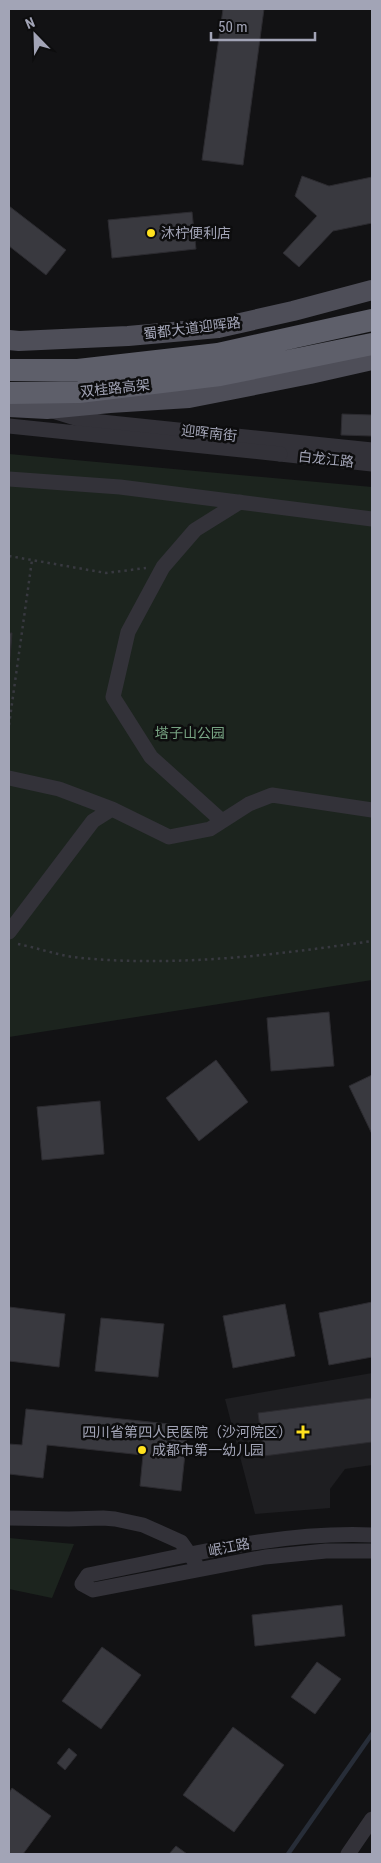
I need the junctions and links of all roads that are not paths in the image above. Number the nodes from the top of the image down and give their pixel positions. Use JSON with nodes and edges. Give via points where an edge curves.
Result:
{"nodes":[{"id":1,"x":372,"y":290,"type":"edge"},
{"id":2,"x":372,"y":320,"type":"edge"},
{"id":3,"x":9,"y":340,"type":"edge"},
{"id":4,"x":372,"y":344,"type":"edge"},
{"id":5,"x":372,"y":360,"type":"edge"},
{"id":6,"x":219,"y":365,"type":"junction"},
{"id":7,"x":9,"y":370,"type":"edge"},
{"id":8,"x":9,"y":393,"type":"edge"},
{"id":9,"x":9,"y":408,"type":"edge"},
{"id":10,"x":47,"y":408,"type":"junction"},
{"id":11,"x":9,"y":426,"type":"edge"},
{"id":12,"x":372,"y":450,"type":"edge"},
{"id":13,"x":372,"y":464,"type":"edge"},
{"id":14,"x":9,"y":479,"type":"edge"},
{"id":15,"x":240,"y":502,"type":"junction"},
{"id":16,"x":372,"y":520,"type":"edge"},
{"id":17,"x":9,"y":778,"type":"edge"},
{"id":18,"x":112,"y":808,"type":"junction"},
{"id":19,"x":372,"y":810,"type":"edge"},
{"id":20,"x":222,"y":821,"type":"junction"},
{"id":21,"x":13,"y":938,"type":"edge"},
{"id":22,"x":9,"y":1518,"type":"edge"},
{"id":23,"x":372,"y":1535,"type":"edge"},
{"id":24,"x":372,"y":1551,"type":"edge"},
{"id":25,"x":190,"y":1555,"type":"junction"},
{"id":26,"x":201,"y":1569,"type":"junction"},
{"id":27,"x":372,"y":1819,"type":"edge"},
{"id":28,"x":348,"y":1854,"type":"edge"}],
"edges":[{"from":1,"to":3,"type":"main road","name":"蜀都大道迎晖路","via":[[218,328],[128,336]]},
{"from":2,"to":6,"type":"highway","name":"蜀都大道迎晖路"},
{"from":4,"to":6,"type":"highway"},
{"from":5,"to":10,"type":"main road","via":[[190,398]]},
{"from":6,"to":7,"type":"highway","name":"双桂路高架"},
{"from":6,"to":8,"type":"highway","name":"双桂路高架","via":[[79,392]]},
{"from":9,"to":10,"type":"main road"},
{"from":10,"to":12,"type":"street","name":"迎晖南街","via":[[82,420]]},
{"from":11,"to":13,"type":"street","name":"白龙江路","bridge":true},
{"from":14,"to":15,"type":"street","via":[[120,487]]},
{"from":15,"to":16,"type":"street"},
{"from":15,"to":20,"type":"street","via":[[196,530],[162,567],[128,632],[113,697],[151,757]]},
{"from":17,"to":18,"type":"street","via":[[59,789]]},
{"from":18,"to":20,"type":"street","via":[[169,837],[210,829]]},
{"from":18,"to":21,"type":"street","via":[[93,821]]},
{"from":19,"to":20,"type":"street","via":[[272,795],[249,804]]},
{"from":22,"to":25,"type":"street","via":[[115,1518],[143,1525],[182,1542]]},
{"from":23,"to":25,"type":"street","name":"岷江路","via":[[316,1535],[264,1540]]},
{"from":24,"to":26,"type":"street","name":"岷江路","via":[[326,1551],[265,1557]]},
{"from":25,"to":26,"type":"street"},
{"from":25,"to":26,"type":"street","name":"岷江路","via":[[88,1575],[82,1584],[94,1590]]},
{"from":27,"to":28,"type":"street"}]}
